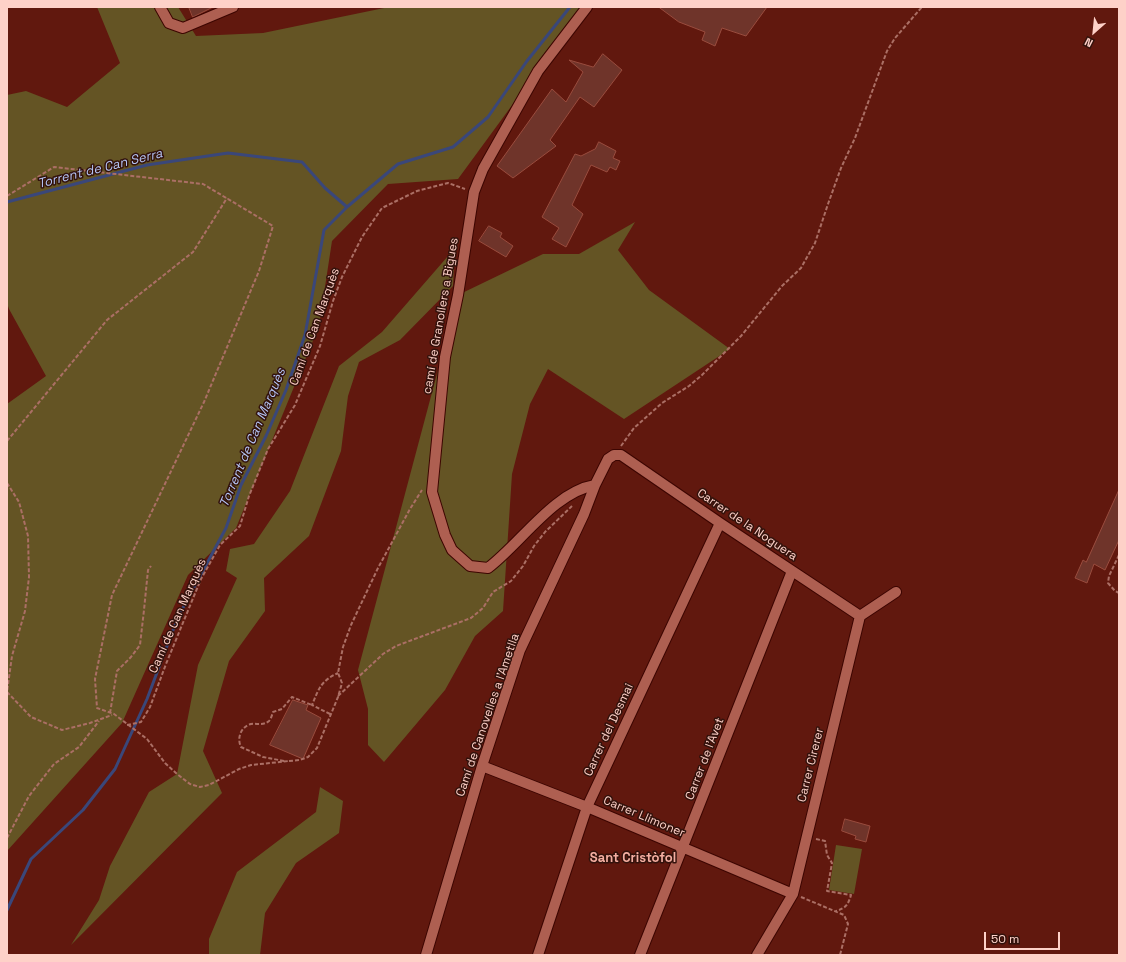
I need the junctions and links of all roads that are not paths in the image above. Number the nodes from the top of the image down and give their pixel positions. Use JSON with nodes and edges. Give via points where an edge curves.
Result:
{"nodes":[{"id":1,"x":160,"y":7,"type":"edge"},
{"id":2,"x":233,"y":7,"type":"edge"},
{"id":3,"x":587,"y":7,"type":"edge"},
{"id":4,"x":618,"y":455,"type":"joint"},
{"id":5,"x":595,"y":485,"type":"junction"},
{"id":6,"x":720,"y":523,"type":"junction"},
{"id":7,"x":792,"y":571,"type":"junction"},
{"id":8,"x":896,"y":592,"type":"dead end"},
{"id":9,"x":860,"y":616,"type":"junction"},
{"id":10,"x":482,"y":766,"type":"junction"},
{"id":11,"x":587,"y":807,"type":"junction"},
{"id":12,"x":684,"y":848,"type":"junction"},
{"id":13,"x":793,"y":894,"type":"junction"},
{"id":14,"x":426,"y":955,"type":"edge"},
{"id":15,"x":538,"y":955,"type":"edge"},
{"id":16,"x":640,"y":955,"type":"edge"},
{"id":17,"x":757,"y":955,"type":"edge"}],
"edges":[{"from":1,"to":2,"type":"street","via":[[169,23],[184,28]]},
{"from":3,"to":5,"type":"street","name":"camí de Granollers a Bigues","via":[[538,72],[483,169],[474,192],[458,295],[445,357],[432,492],[452,550],[470,566],[488,568],[502,558],[566,496],[584,487]]},
{"from":4,"to":5,"type":"street","name":"Camí de Canovelles a l'Ametlla","via":[[608,459]]},
{"from":4,"to":6,"type":"street","name":"Carrer de la Noguera"},
{"from":5,"to":10,"type":"street","name":"Camí de Canovelles a l'Ametlla","via":[[520,650]]},
{"from":6,"to":7,"type":"street","name":"Carrer de la Noguera"},
{"from":6,"to":11,"type":"street","name":"Carrer del Desmai"},
{"from":7,"to":9,"type":"street","name":"Carrer de la Noguera"},
{"from":7,"to":12,"type":"street","name":"Carrer de l'Avet"},
{"from":8,"to":9,"type":"street"},
{"from":9,"to":13,"type":"street","name":"Carrer Cirerer"},
{"from":10,"to":11,"type":"street","name":"Carrer Llimoner"},
{"from":10,"to":14,"type":"street","name":"Camí de Canovelles a l'Ametlla"},
{"from":11,"to":12,"type":"street","name":"Carrer Llimoner"},
{"from":11,"to":15,"type":"street","name":"Carrer del Desmai"},
{"from":12,"to":13,"type":"street","name":"Carrer Llimoner"},
{"from":12,"to":16,"type":"street","name":"Carrer de l'Avet"},
{"from":13,"to":17,"type":"street","name":"Carrer Cirerer"}]}
